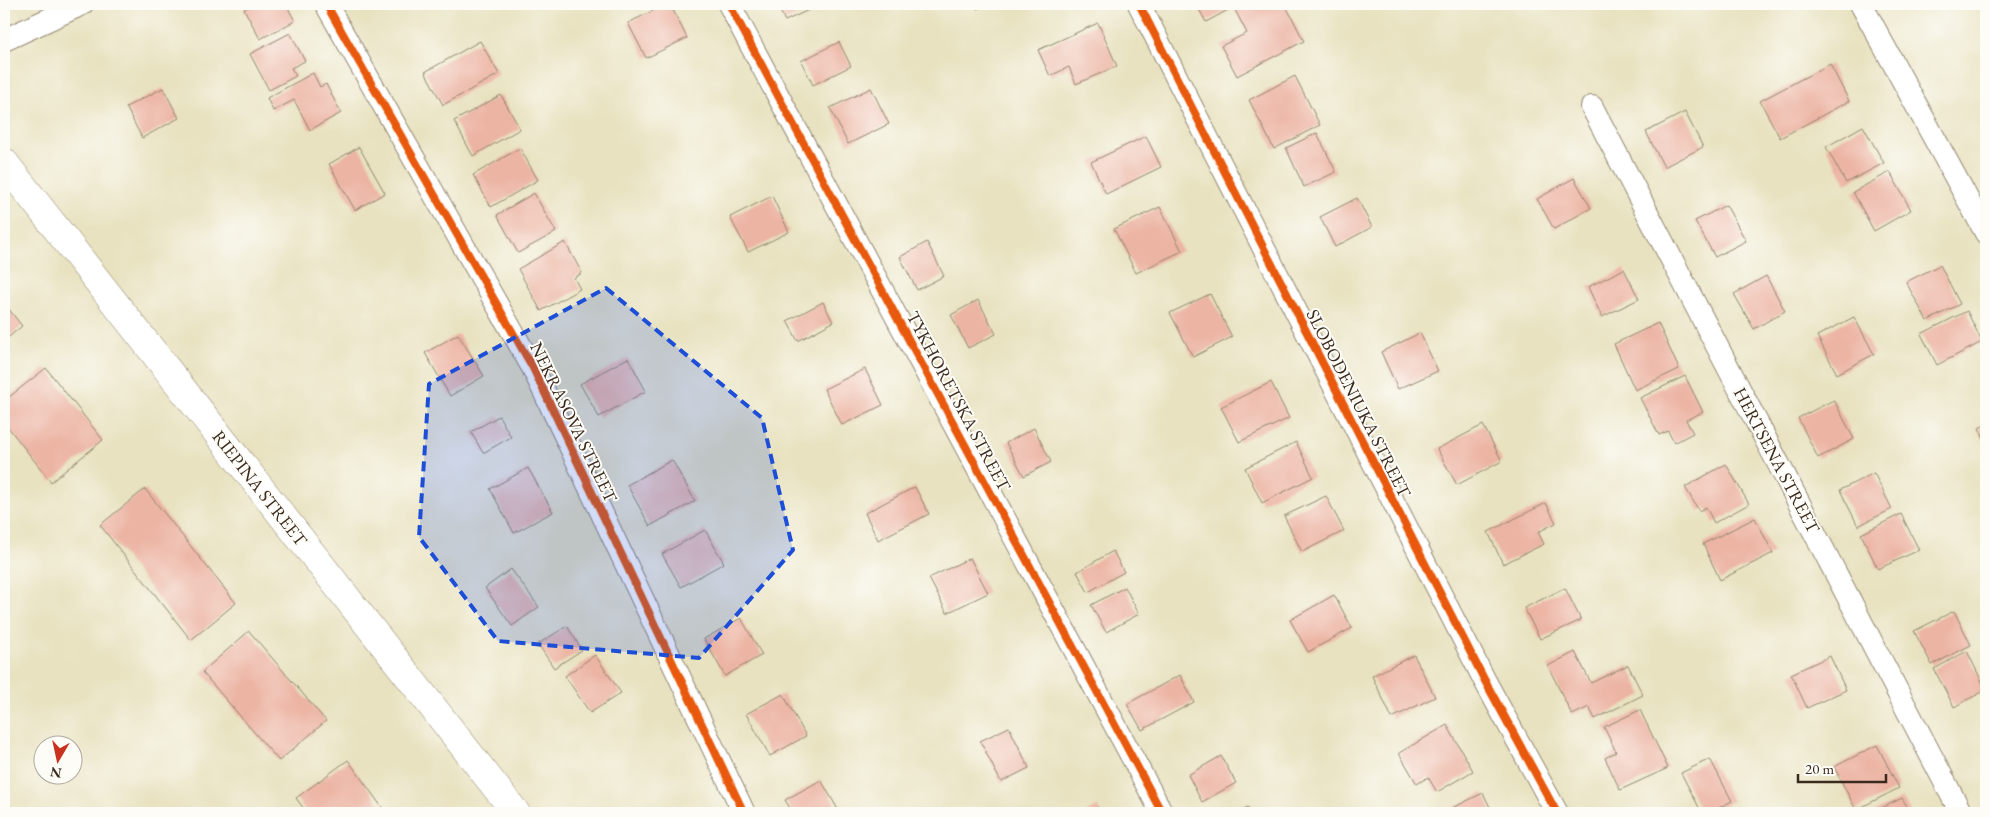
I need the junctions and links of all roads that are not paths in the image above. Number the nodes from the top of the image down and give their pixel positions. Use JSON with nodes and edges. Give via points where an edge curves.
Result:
{"nodes":[{"id":1,"x":82,"y":4,"type":"edge"},
{"id":2,"x":326,"y":4,"type":"edge"},
{"id":3,"x":729,"y":4,"type":"edge"},
{"id":4,"x":1139,"y":4,"type":"edge"},
{"id":5,"x":1862,"y":4,"type":"edge"},
{"id":6,"x":4,"y":40,"type":"edge"},
{"id":7,"x":1592,"y":107,"type":"dead end"},
{"id":8,"x":4,"y":162,"type":"edge"},
{"id":9,"x":1986,"y":234,"type":"edge"},
{"id":10,"x":516,"y":813,"type":"edge"},
{"id":11,"x":744,"y":813,"type":"edge"},
{"id":12,"x":1162,"y":813,"type":"edge"},
{"id":13,"x":1557,"y":813,"type":"edge"},
{"id":14,"x":1961,"y":813,"type":"edge"}],
"edges":[{"from":1,"to":6,"type":"street"},
{"from":2,"to":11,"type":"street","name":"NEKRASOVA STREET","via":[[533,368]]},
{"from":3,"to":12,"type":"street","name":"TYKHORETSKA STREET"},
{"from":4,"to":13,"type":"street","name":"SLOBODENIUKA STREET","via":[[1485,680]]},
{"from":5,"to":9,"type":"street"},
{"from":7,"to":14,"type":"street","name":"HERTSENA STREET"},
{"from":8,"to":10,"type":"street","name":"RIEPINA STREET"}]}
